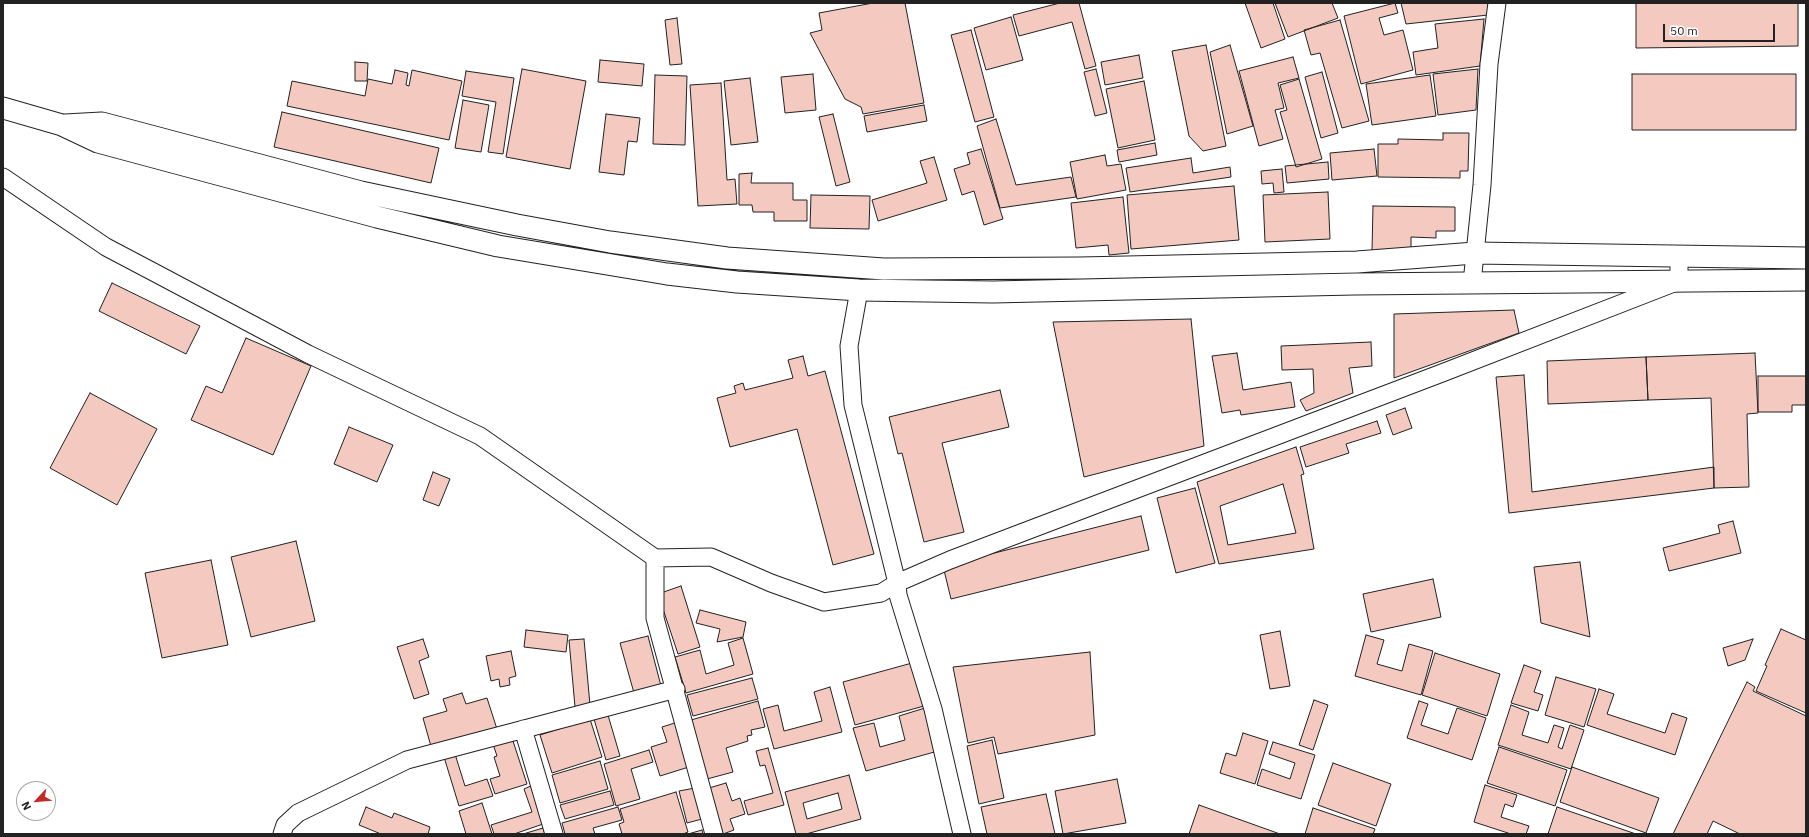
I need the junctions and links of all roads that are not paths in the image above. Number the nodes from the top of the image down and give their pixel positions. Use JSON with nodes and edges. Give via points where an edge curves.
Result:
{"nodes":[{"id":1,"x":1497,"y":3,"type":"edge"},
{"id":2,"x":3,"y":108,"type":"edge"},
{"id":3,"x":62,"y":125,"type":"junction"},
{"id":4,"x":3,"y":177,"type":"edge"},
{"id":5,"x":1475,"y":253,"type":"junction"},
{"id":6,"x":1679,"y":257,"type":"junction"},
{"id":7,"x":1806,"y":258,"type":"edge"},
{"id":8,"x":1197,"y":266,"type":"junction"},
{"id":9,"x":1806,"y":280,"type":"edge"},
{"id":10,"x":1679,"y":281,"type":"junction"},
{"id":11,"x":1472,"y":283,"type":"junction"},
{"id":12,"x":1198,"y":287,"type":"junction"},
{"id":13,"x":859,"y":290,"type":"junction"},
{"id":14,"x":655,"y":558,"type":"junction"},
{"id":15,"x":897,"y":583,"type":"junction"},
{"id":16,"x":676,"y":689,"type":"junction"},
{"id":17,"x":523,"y":729,"type":"junction"},
{"id":18,"x":282,"y":834,"type":"edge"},
{"id":19,"x":554,"y":834,"type":"edge"},
{"id":20,"x":714,"y":834,"type":"edge"},
{"id":21,"x":962,"y":834,"type":"edge"}],
"edges":[{"from":1,"to":5,"type":"street"},
{"from":2,"to":3,"type":"main road"},
{"from":3,"to":8,"type":"main road","via":[[102,123],[369,193],[517,225],[602,241],[727,258],[884,269]]},
{"from":3,"to":13,"type":"main road","via":[[98,142],[377,217],[498,246],[667,274],[737,282]]},
{"from":4,"to":14,"type":"street","via":[[106,246],[140,265],[308,354],[480,436]]},
{"from":5,"to":6,"type":"main road"},
{"from":5,"to":8,"type":"main road","via":[[1357,262]]},
{"from":5,"to":11,"type":"street"},
{"from":6,"to":7,"type":"main road"},
{"from":6,"to":10,"type":"street"},
{"from":8,"to":12,"type":"main road"},
{"from":9,"to":10,"type":"main road"},
{"from":10,"to":11,"type":"main road"},
{"from":10,"to":15,"type":"street","via":[[950,560]]},
{"from":11,"to":12,"type":"main road"},
{"from":12,"to":13,"type":"main road","via":[[993,292]]},
{"from":13,"to":15,"type":"street","via":[[849,346],[853,405]]},
{"from":14,"to":15,"type":"street","via":[[711,557],[824,602],[881,593]]},
{"from":14,"to":16,"type":"street","via":[[655,618]]},
{"from":15,"to":21,"type":"street","via":[[898,595],[933,709]]},
{"from":16,"to":17,"type":"street"},
{"from":16,"to":20,"type":"street"},
{"from":17,"to":18,"type":"street","via":[[407,760],[298,813],[285,825]]},
{"from":17,"to":19,"type":"street"}]}
